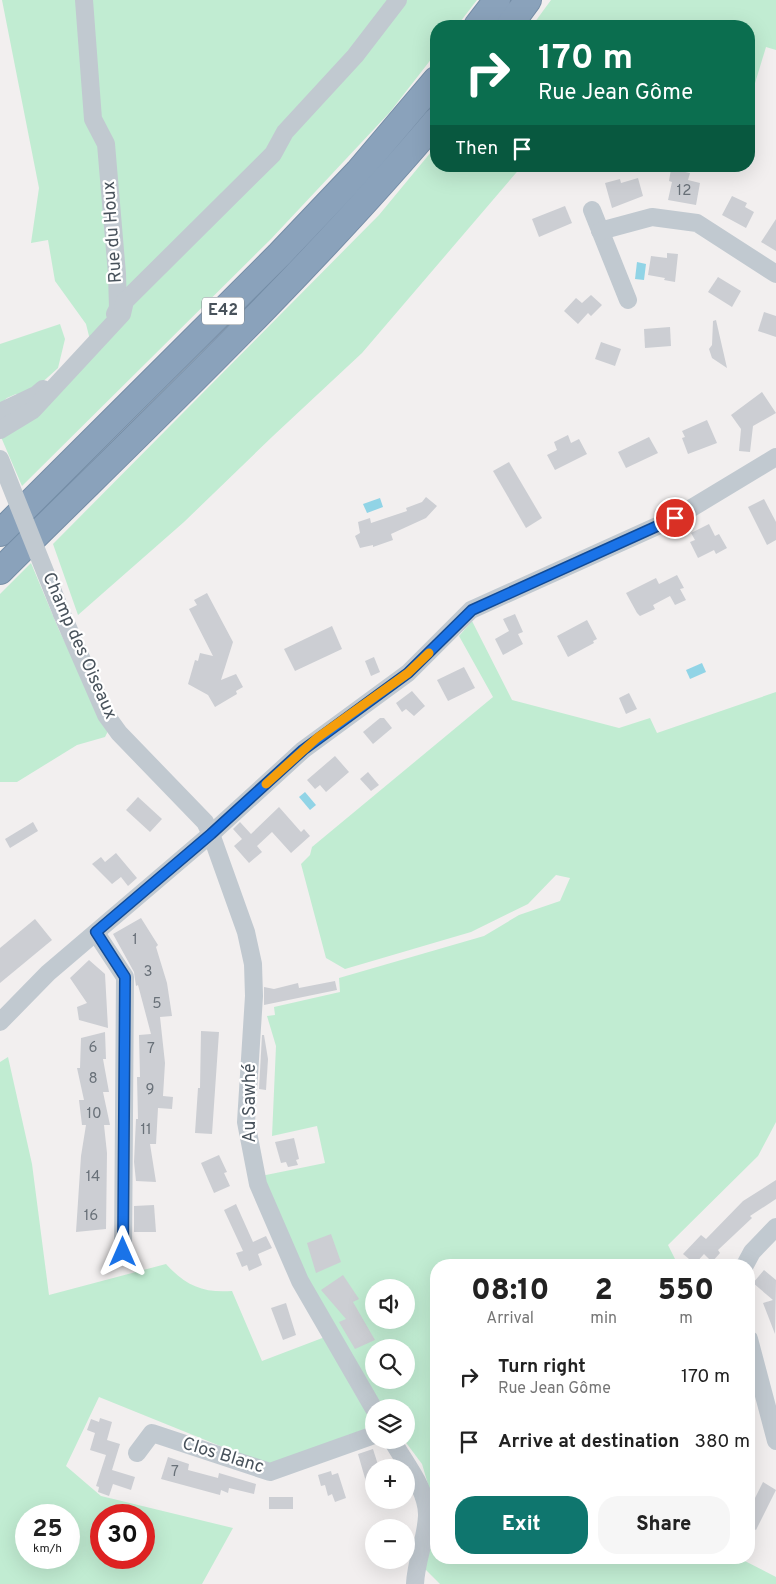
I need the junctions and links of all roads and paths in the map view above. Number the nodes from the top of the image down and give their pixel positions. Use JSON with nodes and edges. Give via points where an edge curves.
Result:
{"nodes":[{"id":1,"x":84,"y":0,"type":"edge"},
{"id":2,"x":398,"y":0,"type":"edge"},
{"id":3,"x":497,"y":0,"type":"edge"},
{"id":4,"x":528,"y":0,"type":"edge"},
{"id":5,"x":482,"y":20,"type":"edge"},
{"id":6,"x":513,"y":20,"type":"edge"},
{"id":7,"x":430,"y":87,"type":"edge"},
{"id":8,"x":430,"y":128,"type":"edge"},
{"id":9,"x":592,"y":210,"type":"dead end"},
{"id":10,"x":600,"y":231,"type":"junction"},
{"id":11,"x":776,"y":274,"type":"edge"},
{"id":12,"x":628,"y":300,"type":"dead end"},
{"id":13,"x":0,"y":412,"type":"edge"},
{"id":14,"x":0,"y":430,"type":"edge"},
{"id":15,"x":776,"y":457,"type":"edge"},
{"id":16,"x":0,"y":459,"type":"edge"},
{"id":17,"x":0,"y":533,"type":"edge"},
{"id":18,"x":0,"y":571,"type":"edge"},
{"id":19,"x":211,"y":834,"type":"junction"},
{"id":20,"x":96,"y":932,"type":"junction"},
{"id":21,"x":0,"y":1022,"type":"edge"},
{"id":22,"x":776,"y":1227,"type":"edge"},
{"id":23,"x":123,"y":1252,"type":"dead end"},
{"id":24,"x":748,"y":1259,"type":"edge"},
{"id":25,"x":755,"y":1362,"type":"edge"},
{"id":26,"x":369,"y":1399,"type":"edge"},
{"id":27,"x":365,"y":1437,"type":"edge"},
{"id":28,"x":776,"y":1441,"type":"edge"},
{"id":29,"x":397,"y":1449,"type":"edge"},
{"id":30,"x":137,"y":1453,"type":"dead end"},
{"id":31,"x":415,"y":1584,"type":"edge"}],
"edges":[{"from":1,"to":13,"type":"street","name":"Rue du Houx","via":[[93,119],[106,144],[118,308],[36,395]]},
{"from":2,"to":14,"type":"street","via":[[355,56],[285,132],[272,154],[124,301],[122,314],[33,410]]},
{"from":3,"to":5,"type":"highway"},
{"from":4,"to":6,"type":"highway"},
{"from":7,"to":17,"type":"highway","number":"E42","via":[[358,172],[280,254]]},
{"from":8,"to":18,"type":"highway","number":"E42","via":[[299,273]]},
{"from":9,"to":10,"type":"street"},
{"from":10,"to":11,"type":"street","via":[[652,217],[697,223]]},
{"from":10,"to":12,"type":"street"},
{"from":15,"to":19,"type":"street","via":[[681,515],[472,610],[408,673],[317,738]]},
{"from":16,"to":19,"type":"street","name":"Champ des Oiseaux","bridge":true,"via":[[106,715],[206,822]]},
{"from":19,"to":20,"type":"street"},
{"from":19,"to":26,"type":"street","name":"Au Sawhé","via":[[246,932],[253,964],[246,1122],[258,1184],[300,1281]]},
{"from":20,"to":21,"type":"street","via":[[48,973]]},
{"from":20,"to":23,"type":"street","via":[[125,977]]},
{"from":22,"to":24,"type":"street"},
{"from":25,"to":28,"type":"street"},
{"from":27,"to":30,"type":"street","name":"Clos Blanc","via":[[270,1472],[152,1433]]},
{"from":29,"to":31,"type":"street","via":[[423,1494],[427,1514]]}]}
